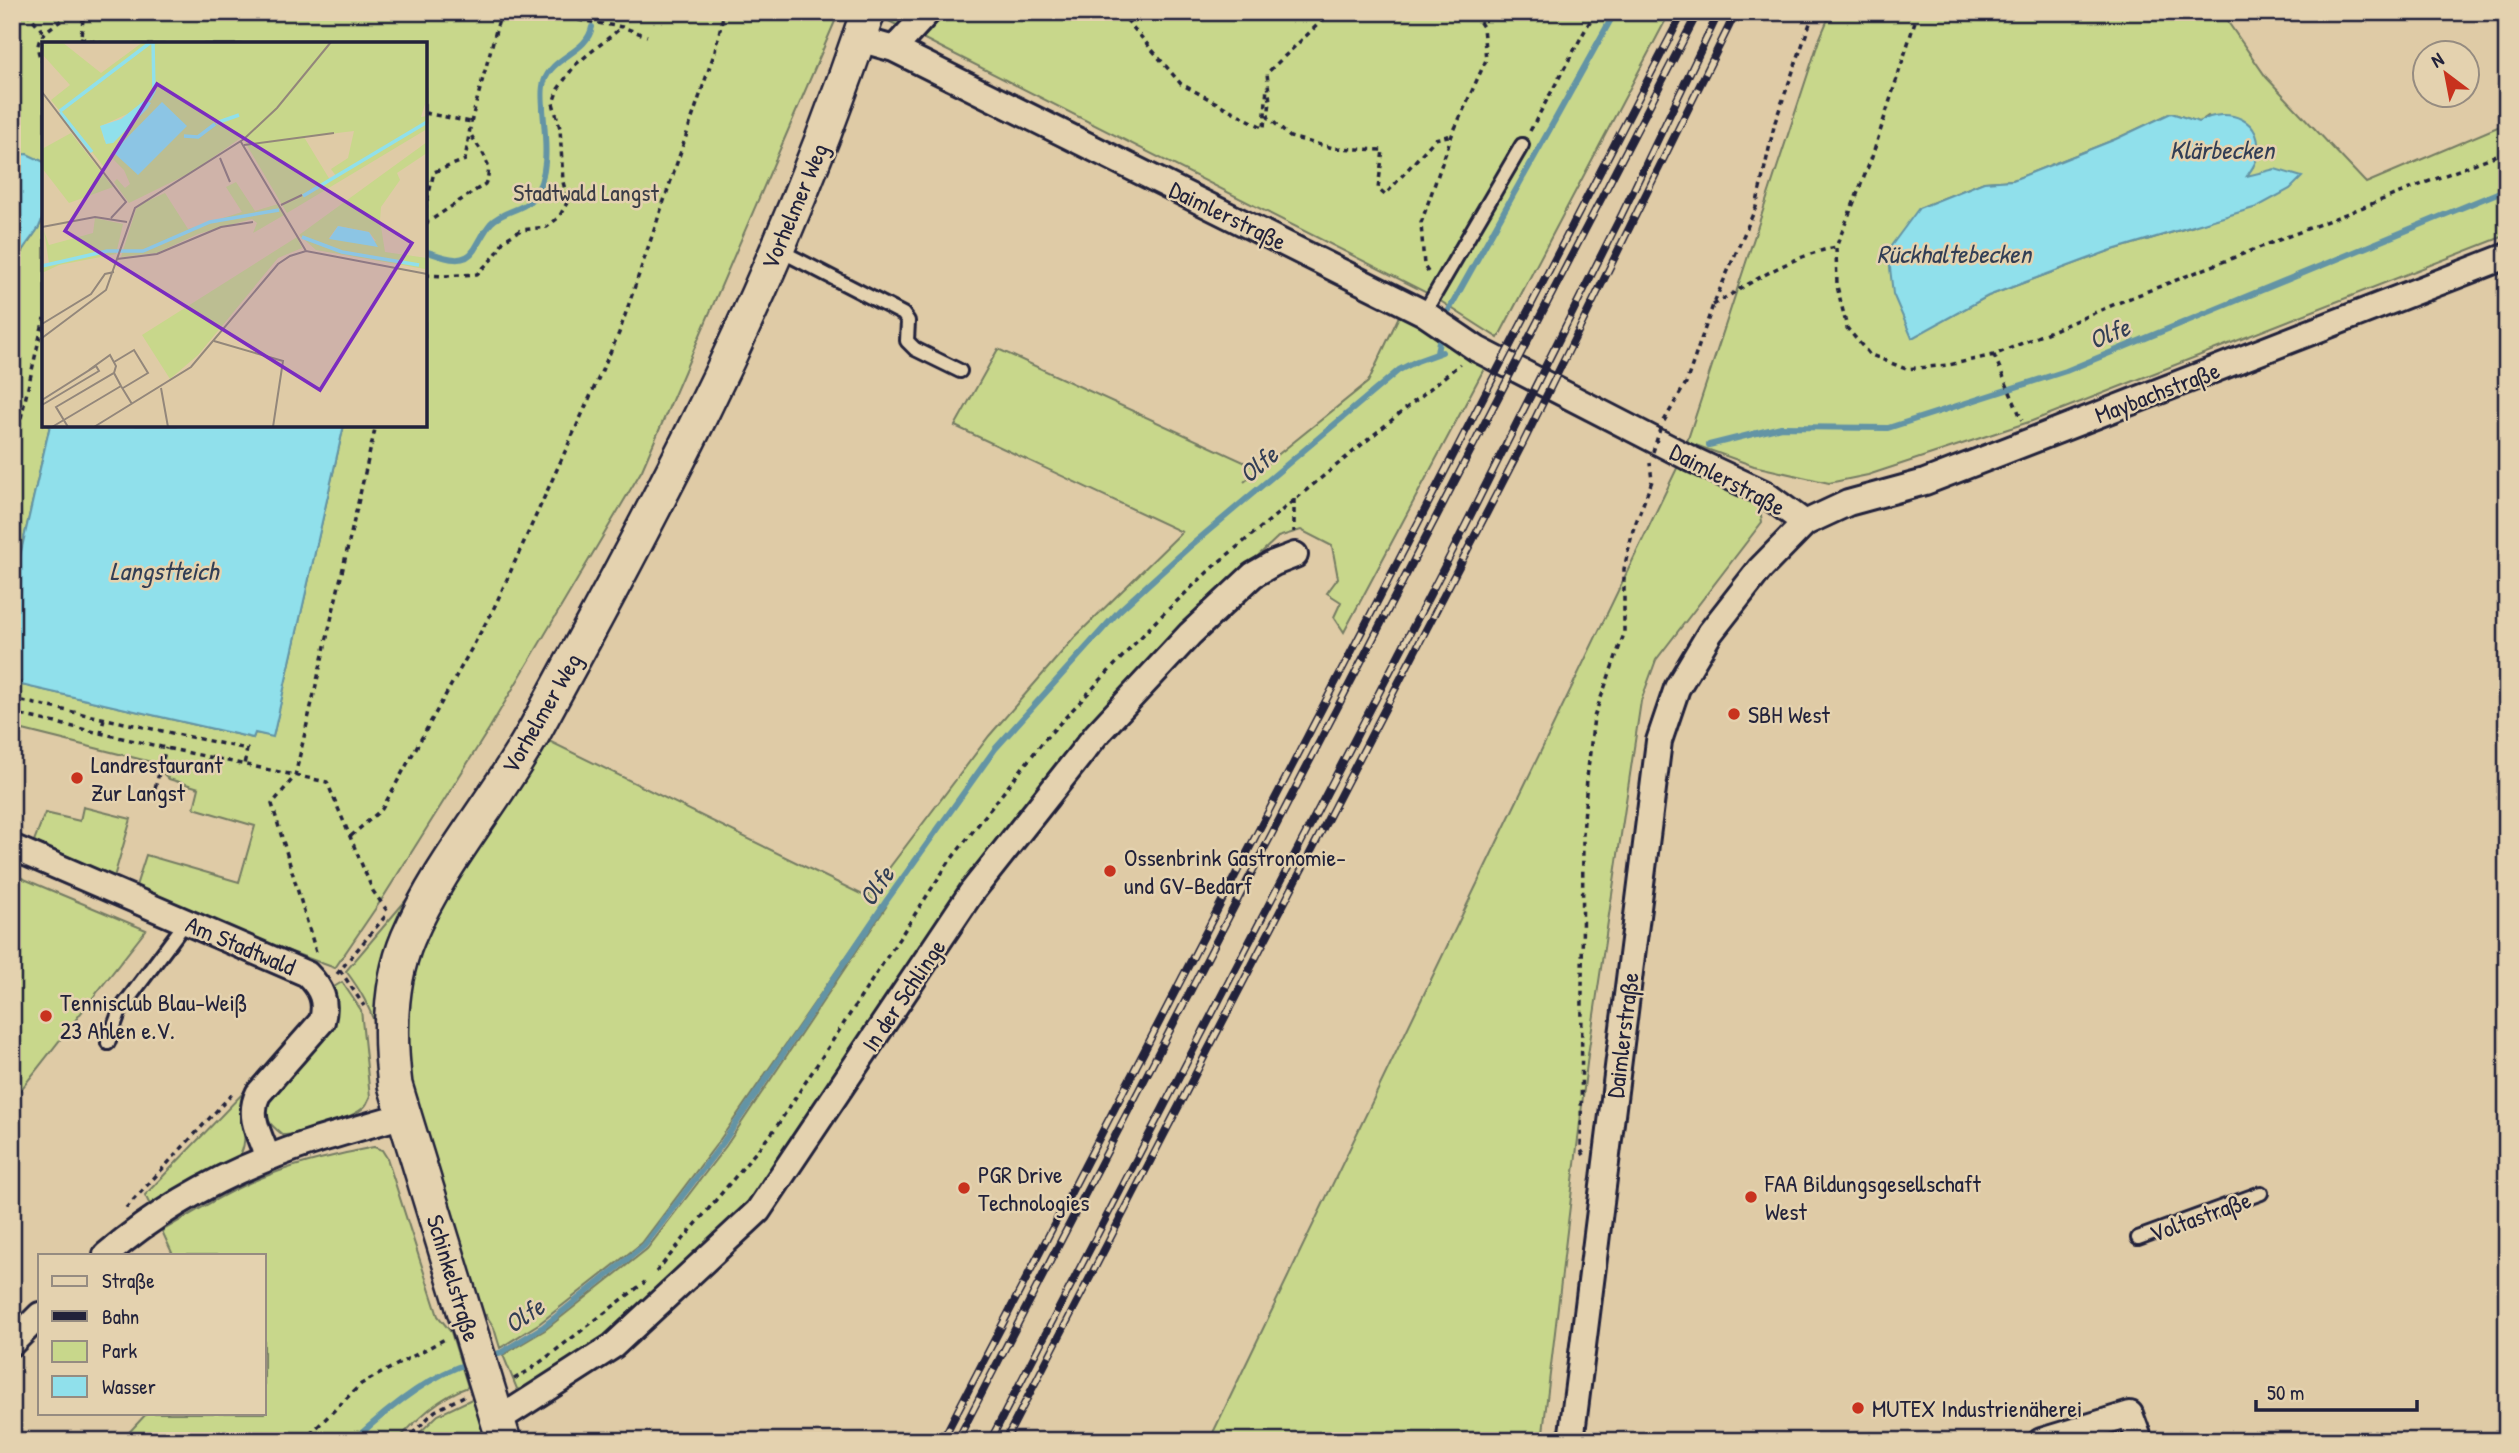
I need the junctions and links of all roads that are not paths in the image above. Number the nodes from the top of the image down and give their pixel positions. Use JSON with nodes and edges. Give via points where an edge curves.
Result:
{"nodes":[{"id":1,"x":928,"y":12,"type":"edge"},
{"id":2,"x":864,"y":26,"type":"edge"},
{"id":3,"x":894,"y":49,"type":"junction"},
{"id":4,"x":1522,"y":145,"type":"road end"},
{"id":5,"x":777,"y":248,"type":"junction"},
{"id":6,"x":2507,"y":256,"type":"edge"},
{"id":7,"x":1424,"y":313,"type":"junction"},
{"id":8,"x":960,"y":372,"type":"dead end"},
{"id":9,"x":1805,"y":523,"type":"junction"},
{"id":10,"x":1295,"y":555,"type":"road end"},
{"id":11,"x":12,"y":847,"type":"edge"},
{"id":12,"x":186,"y":922,"type":"junction"},
{"id":13,"x":108,"y":1042,"type":"dead end"},
{"id":14,"x":404,"y":1115,"type":"junction"},
{"id":15,"x":268,"y":1158,"type":"junction"},
{"id":16,"x":2261,"y":1193,"type":"dead end"},
{"id":17,"x":2138,"y":1238,"type":"dead end"},
{"id":18,"x":107,"y":1254,"type":"edge"},
{"id":19,"x":38,"y":1317,"type":"edge"},
{"id":20,"x":12,"y":1343,"type":"edge"},
{"id":21,"x":484,"y":1384,"type":"edge"},
{"id":22,"x":1570,"y":1441,"type":"edge"},
{"id":23,"x":2041,"y":1441,"type":"edge"},
{"id":24,"x":2140,"y":1441,"type":"edge"}],
"edges":[{"from":1,"to":3,"type":"street"},
{"from":2,"to":3,"type":"street","name":"Daimlerstraße"},
{"from":2,"to":5,"type":"street","name":"Vorhelmer Weg"},
{"from":3,"to":7,"type":"street","name":"Daimlerstraße"},
{"from":4,"to":7,"type":"lane"},
{"from":5,"to":8,"type":"lane","via":[[903,314],[908,321],[907,341]]},
{"from":5,"to":14,"type":"street","name":"Vorhelmer Weg","via":[[699,419],[533,733],[426,902],[407,941],[392,1019],[394,1075]]},
{"from":6,"to":9,"type":"street","name":"Maybachstraße","via":[[1975,463],[1848,503]]},
{"from":7,"to":9,"type":"street","name":"Daimlerstraße","via":[[1477,349],[1764,493]]},
{"from":9,"to":22,"type":"street","name":"Daimlerstraße","via":[[1760,569],[1710,634],[1677,688],[1659,741]]},
{"from":10,"to":21,"type":"street","name":"In der Schlinge","via":[[1253,575],[1096,735],[971,893],[758,1211],[613,1346]]},
{"from":11,"to":12,"type":"street","name":"Am Stadtwald"},
{"from":12,"to":13,"type":"lane","via":[[120,1010]]},
{"from":12,"to":15,"type":"street","name":"Am Stadtwald","via":[[307,974],[323,994],[322,1021],[253,1105],[252,1116]]},
{"from":14,"to":15,"type":"street"},
{"from":14,"to":21,"type":"street","name":"Schinkelstraße"},
{"from":15,"to":18,"type":"street","via":[[188,1197]]},
{"from":16,"to":17,"type":"lane","name":"Voltastraße"},
{"from":19,"to":20,"type":"street"},
{"from":23,"to":24,"type":"street","via":[[2130,1414]]}]}
